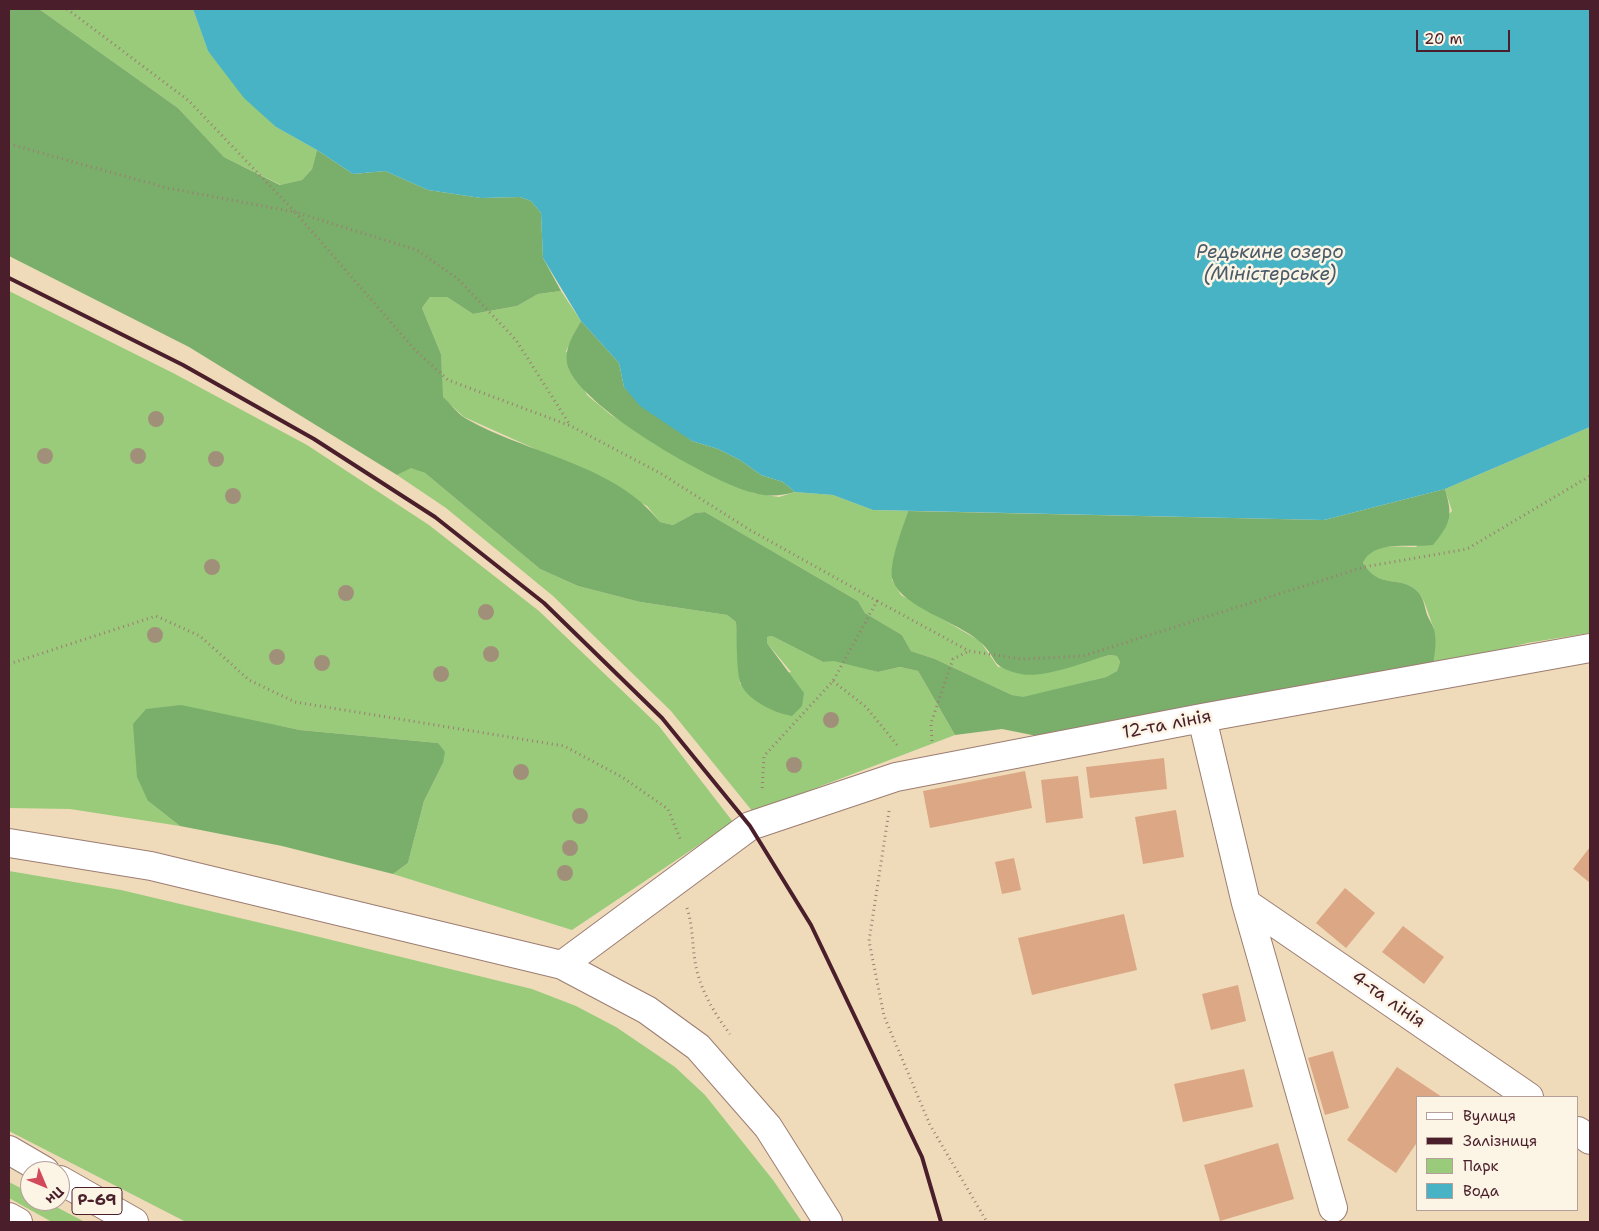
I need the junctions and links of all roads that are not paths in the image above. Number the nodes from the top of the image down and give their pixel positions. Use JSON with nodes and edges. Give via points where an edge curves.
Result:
{"nodes":[{"id":1,"x":1590,"y":648,"type":"edge"},
{"id":2,"x":1202,"y":718,"type":"junction"},
{"id":3,"x":9,"y":843,"type":"edge"},
{"id":4,"x":1246,"y":903,"type":"junction"},
{"id":5,"x":562,"y":965,"type":"junction"},
{"id":6,"x":1528,"y":1096,"type":"edge"},
{"id":7,"x":1579,"y":1132,"type":"edge"},
{"id":8,"x":1590,"y":1140,"type":"edge"},
{"id":9,"x":9,"y":1150,"type":"edge"},
{"id":10,"x":28,"y":1161,"type":"edge"},
{"id":11,"x":70,"y":1186,"type":"edge"},
{"id":12,"x":1333,"y":1208,"type":"dead end"},
{"id":13,"x":9,"y":1217,"type":"edge"},
{"id":14,"x":18,"y":1222,"type":"edge"},
{"id":15,"x":134,"y":1222,"type":"edge"},
{"id":16,"x":828,"y":1222,"type":"edge"}],
"edges":[{"from":1,"to":2,"type":"street","name":"12-та лінія"},
{"from":2,"to":4,"type":"street"},
{"from":2,"to":5,"type":"street","name":"12-та лінія","via":[[896,777],[758,823]]},
{"from":3,"to":5,"type":"street","via":[[151,866]]},
{"from":4,"to":6,"type":"street","name":"4-та лінія"},
{"from":4,"to":12,"type":"street"},
{"from":5,"to":16,"type":"street","via":[[647,1010],[698,1047],[768,1127]]},
{"from":7,"to":8,"type":"street"},
{"from":9,"to":10,"type":"street"},
{"from":11,"to":15,"type":"street","number":"Р-69"},
{"from":13,"to":14,"type":"street"}]}
